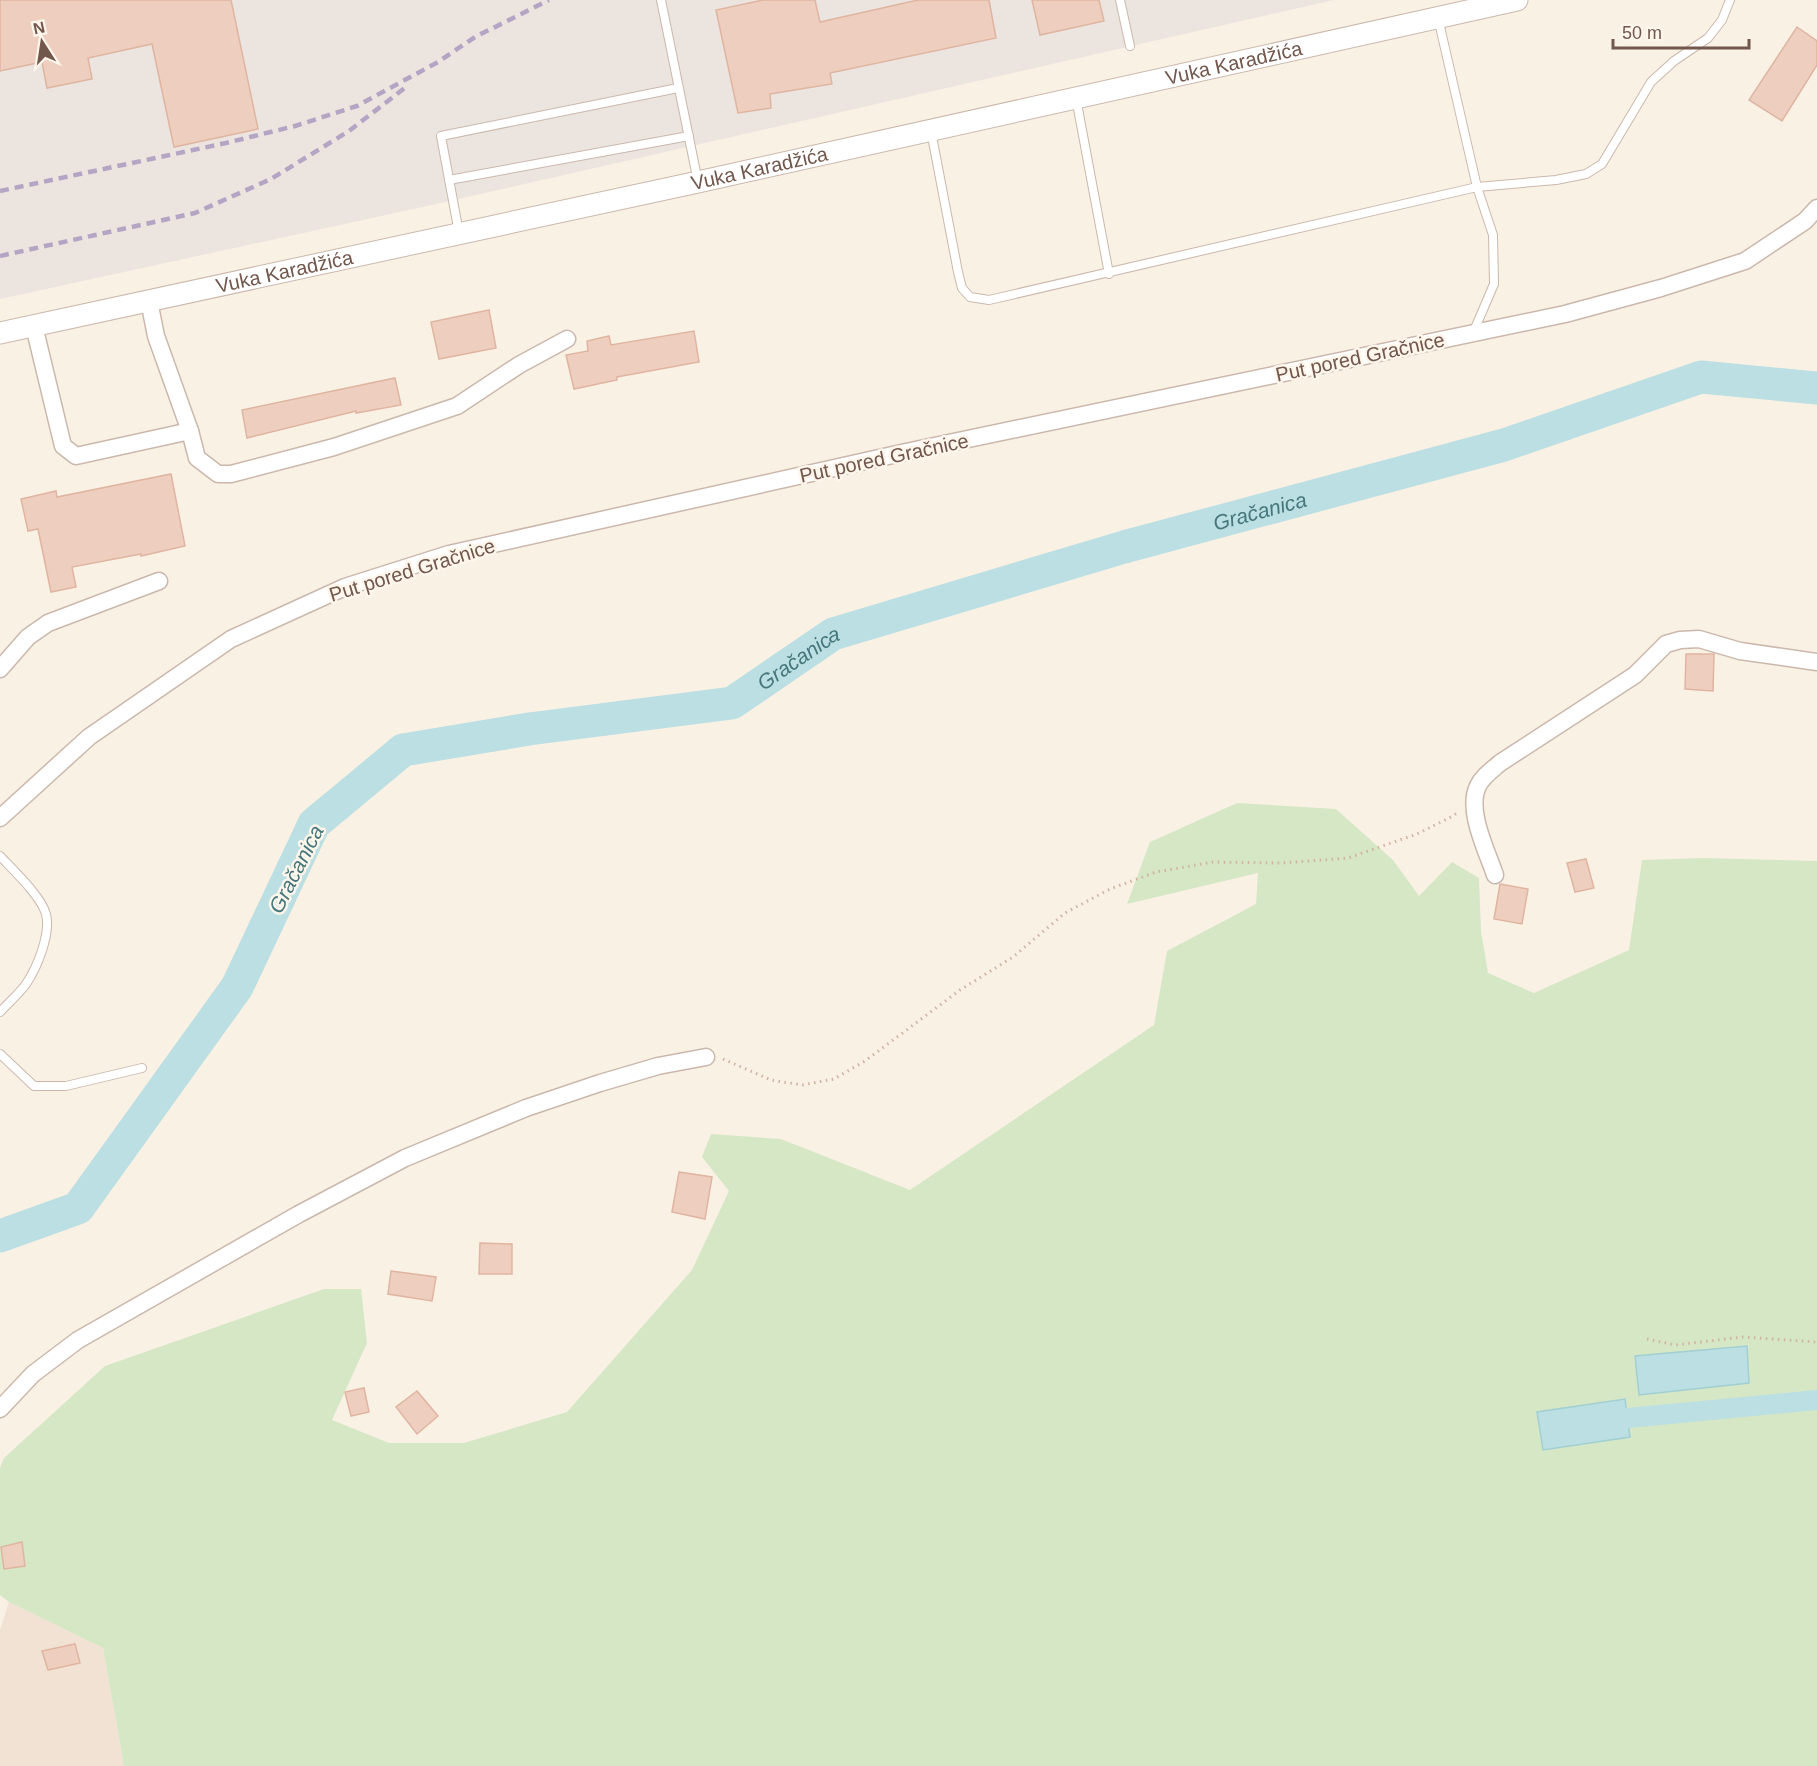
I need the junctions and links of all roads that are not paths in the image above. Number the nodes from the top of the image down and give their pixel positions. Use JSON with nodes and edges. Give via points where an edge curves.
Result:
{"nodes":[{"id":1,"x":661,"y":0,"type":"edge"},
{"id":2,"x":1120,"y":0,"type":"edge"},
{"id":3,"x":1517,"y":0,"type":"edge"},
{"id":4,"x":1730,"y":0,"type":"edge"},
{"id":5,"x":1438,"y":18,"type":"junction"},
{"id":6,"x":1130,"y":46,"type":"dead end"},
{"id":7,"x":678,"y":88,"type":"junction"},
{"id":8,"x":1076,"y":98,"type":"junction"},
{"id":9,"x":930,"y":130,"type":"junction"},
{"id":10,"x":688,"y":136,"type":"junction"},
{"id":11,"x":449,"y":180,"type":"junction"},
{"id":12,"x":698,"y":182,"type":"junction"},
{"id":13,"x":1477,"y":186,"type":"junction"},
{"id":14,"x":1817,"y":208,"type":"edge"},
{"id":15,"x":459,"y":234,"type":"junction"},
{"id":16,"x":1109,"y":273,"type":"junction"},
{"id":17,"x":149,"y":301,"type":"junction"},
{"id":18,"x":34,"y":326,"type":"junction"},
{"id":19,"x":0,"y":333,"type":"edge"},
{"id":20,"x":1472,"y":334,"type":"junction"},
{"id":21,"x":567,"y":339,"type":"dead end"},
{"id":22,"x":190,"y":431,"type":"junction"},
{"id":23,"x":159,"y":581,"type":"dead end"},
{"id":24,"x":1817,"y":662,"type":"edge"},
{"id":25,"x":0,"y":669,"type":"edge"},
{"id":26,"x":2,"y":810,"type":"edge"},
{"id":27,"x":0,"y":856,"type":"edge"},
{"id":28,"x":1495,"y":875,"type":"dead end"},
{"id":29,"x":0,"y":1012,"type":"edge"},
{"id":30,"x":0,"y":1054,"type":"edge"},
{"id":31,"x":706,"y":1057,"type":"road end"},
{"id":32,"x":142,"y":1068,"type":"dead end"},
{"id":33,"x":0,"y":1409,"type":"edge"}],
"edges":[{"from":1,"to":7,"type":"lane"},
{"from":2,"to":6,"type":"lane"},
{"from":3,"to":5,"type":"street","name":"Vuka Karadžića"},
{"from":4,"to":13,"type":"lane","via":[[1722,20],[1708,38],[1651,82],[1602,164],[1586,174],[1556,180]]},
{"from":5,"to":8,"type":"street","name":"Vuka Karadžića"},
{"from":5,"to":13,"type":"lane"},
{"from":7,"to":10,"type":"lane"},
{"from":7,"to":11,"type":"lane","via":[[441,136]]},
{"from":8,"to":9,"type":"street","name":"Vuka Karadžića"},
{"from":8,"to":16,"type":"lane"},
{"from":9,"to":12,"type":"street","name":"Vuka Karadžića"},
{"from":9,"to":16,"type":"lane","via":[[958,272],[970,297],[989,300]]},
{"from":10,"to":11,"type":"lane"},
{"from":10,"to":12,"type":"lane"},
{"from":11,"to":15,"type":"lane"},
{"from":12,"to":15,"type":"street","name":"Vuka Karadžića"},
{"from":13,"to":16,"type":"lane"},
{"from":13,"to":20,"type":"lane","via":[[1493,235],[1494,284]]},
{"from":14,"to":20,"type":"street","name":"Put pored Gračnice","via":[[1805,221],[1745,261],[1565,314]]},
{"from":15,"to":17,"type":"street","name":"Vuka Karadžića"},
{"from":17,"to":18,"type":"street","name":"Vuka Karadžića"},
{"from":17,"to":22,"type":"street","via":[[156,336]]},
{"from":18,"to":19,"type":"street","name":"Vuka Karadžića"},
{"from":18,"to":22,"type":"street","via":[[63,446],[68,451],[76,456]]},
{"from":20,"to":26,"type":"street","name":"Put pored Gračnice","via":[[906,452],[449,554],[345,587],[231,639],[88,737]]},
{"from":21,"to":22,"type":"street","via":[[457,406],[334,447],[231,474],[218,474],[197,458]]},
{"from":23,"to":25,"type":"street","via":[[48,624],[28,638]]},
{"from":24,"to":28,"type":"street","via":[[1740,651],[1699,639],[1666,644],[1635,675],[1500,763],[1478,785],[1473,801],[1475,817]]},
{"from":27,"to":29,"type":"lane","via":[[46,913],[47,931],[26,984]]},
{"from":30,"to":32,"type":"lane","via":[[34,1086],[66,1086]]},
{"from":31,"to":33,"type":"street","via":[[658,1066],[579,1090],[405,1158],[78,1340],[33,1374]]}]}
